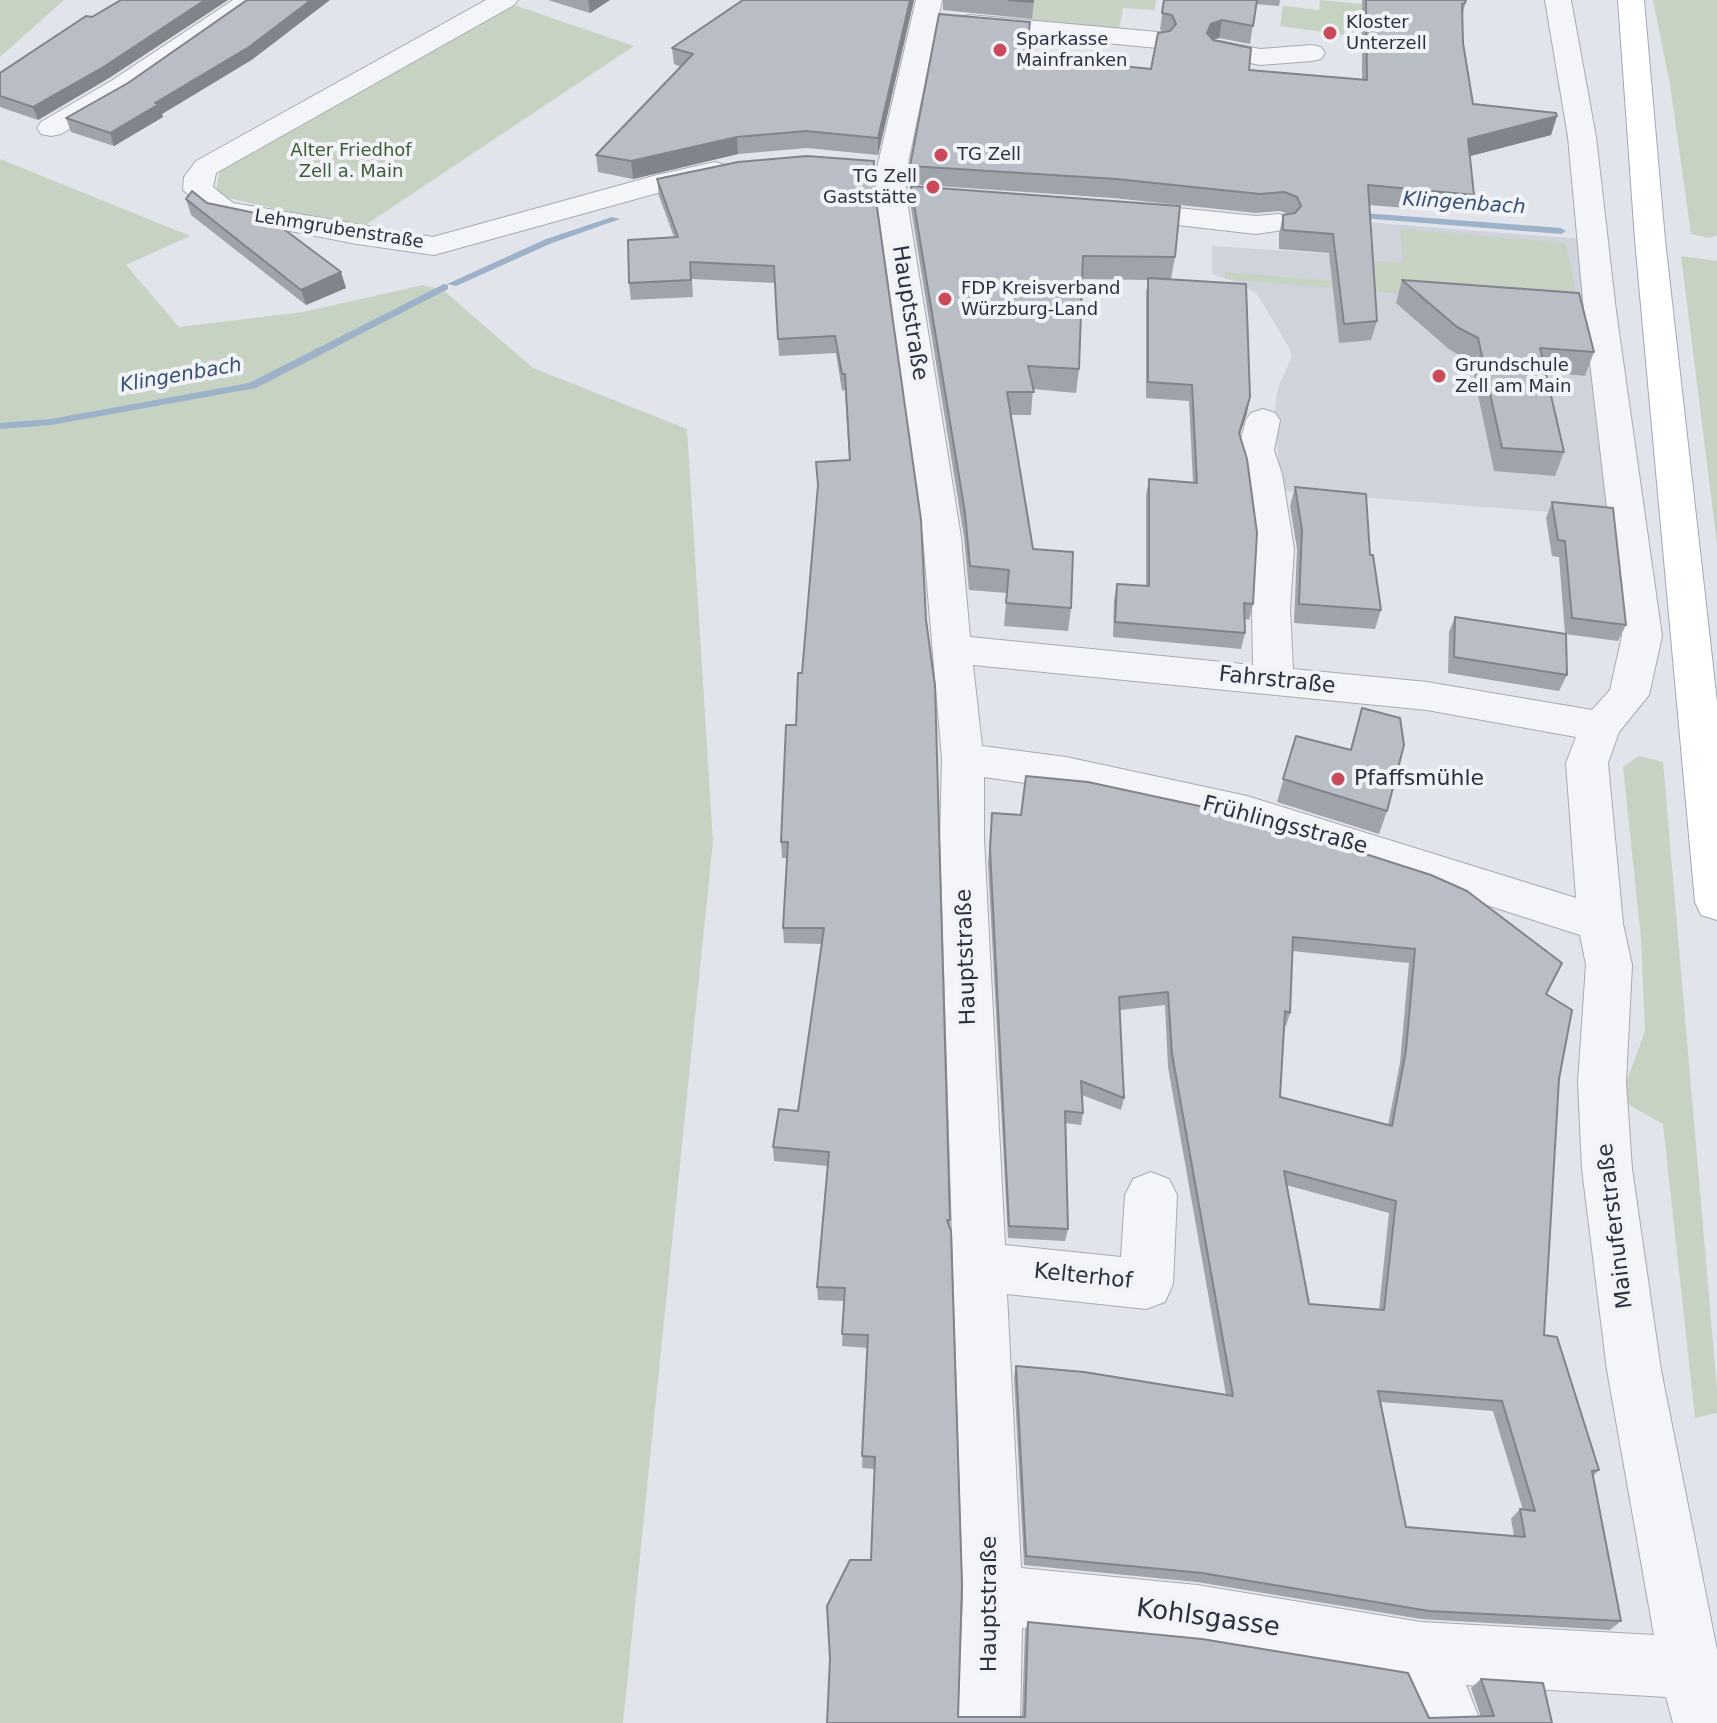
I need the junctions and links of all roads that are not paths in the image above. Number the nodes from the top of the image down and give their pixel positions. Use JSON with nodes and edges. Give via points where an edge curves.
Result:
{"nodes":[{"id":1,"x":250,"y":0,"type":"edge"},
{"id":2,"x":505,"y":0,"type":"edge"},
{"id":3,"x":1558,"y":0,"type":"edge"},
{"id":4,"x":1631,"y":0,"type":"edge"},
{"id":5,"x":926,"y":10,"type":"edge"},
{"id":6,"x":1158,"y":40,"type":"edge"},
{"id":7,"x":1220,"y":49,"type":"edge"},
{"id":8,"x":1312,"y":53,"type":"dead end"},
{"id":9,"x":51,"y":128,"type":"dead end"},
{"id":10,"x":739,"y":166,"type":"edge"},
{"id":11,"x":1095,"y":209,"type":"edge"},
{"id":12,"x":1279,"y":223,"type":"edge"},
{"id":13,"x":1263,"y":420,"type":"dead end"},
{"id":14,"x":951,"y":649,"type":"junction"},
{"id":15,"x":1274,"y":680,"type":"junction"},
{"id":16,"x":1601,"y":726,"type":"junction"},
{"id":17,"x":963,"y":759,"type":"junction"},
{"id":18,"x":1717,"y":902,"type":"edge"},
{"id":19,"x":1600,"y":924,"type":"junction"},
{"id":20,"x":1151,"y":1195,"type":"dead end"},
{"id":21,"x":979,"y":1267,"type":"junction"},
{"id":22,"x":993,"y":1595,"type":"junction"},
{"id":23,"x":1421,"y":1652,"type":"junction"},
{"id":24,"x":1697,"y":1695,"type":"edge"},
{"id":25,"x":989,"y":1723,"type":"edge"},
{"id":26,"x":1450,"y":1723,"type":"edge"}],
"edges":[{"from":1,"to":9,"type":"street"},
{"from":2,"to":10,"type":"street","name":"Lehmgrubenstraße","via":[[206,167],[198,190],[224,210],[434,246]]},
{"from":3,"to":16,"type":"street","via":[[1582,137],[1642,636],[1629,695]]},
{"from":4,"to":18,"type":"main road"},
{"from":5,"to":6,"type":"street"},
{"from":5,"to":14,"type":"street","name":"Hauptstraße","via":[[892,181],[942,537]]},
{"from":7,"to":8,"type":"street","via":[[1260,57]]},
{"from":11,"to":12,"type":"street"},
{"from":13,"to":15,"type":"street","via":[[1256,450],[1275,549]]},
{"from":14,"to":15,"type":"street","name":"Fahrstraße"},
{"from":14,"to":17,"type":"street","name":"Hauptstraße"},
{"from":15,"to":16,"type":"street","name":"Fahrstraße","via":[[1427,696]]},
{"from":16,"to":19,"type":"street","name":"Mainuferstraße","via":[[1587,763]]},
{"from":17,"to":19,"type":"street","name":"Frühlingsstraße","via":[[1066,773],[1247,812]]},
{"from":17,"to":21,"type":"street","name":"Hauptstraße"},
{"from":19,"to":24,"type":"street","name":"Mainuferstraße","via":[[1609,965],[1602,1082],[1607,1169],[1634,1370]]},
{"from":20,"to":21,"type":"street","name":"Kelterhof","via":[[1146,1284]]},
{"from":21,"to":22,"type":"street","name":"Hauptstraße"},
{"from":22,"to":23,"type":"street","name":"Kohlsgasse","via":[[1197,1615]]},
{"from":22,"to":25,"type":"street","name":"Hauptstraße"},
{"from":23,"to":24,"type":"street","name":"Kohlsgasse"},
{"from":23,"to":26,"type":"street"}]}
